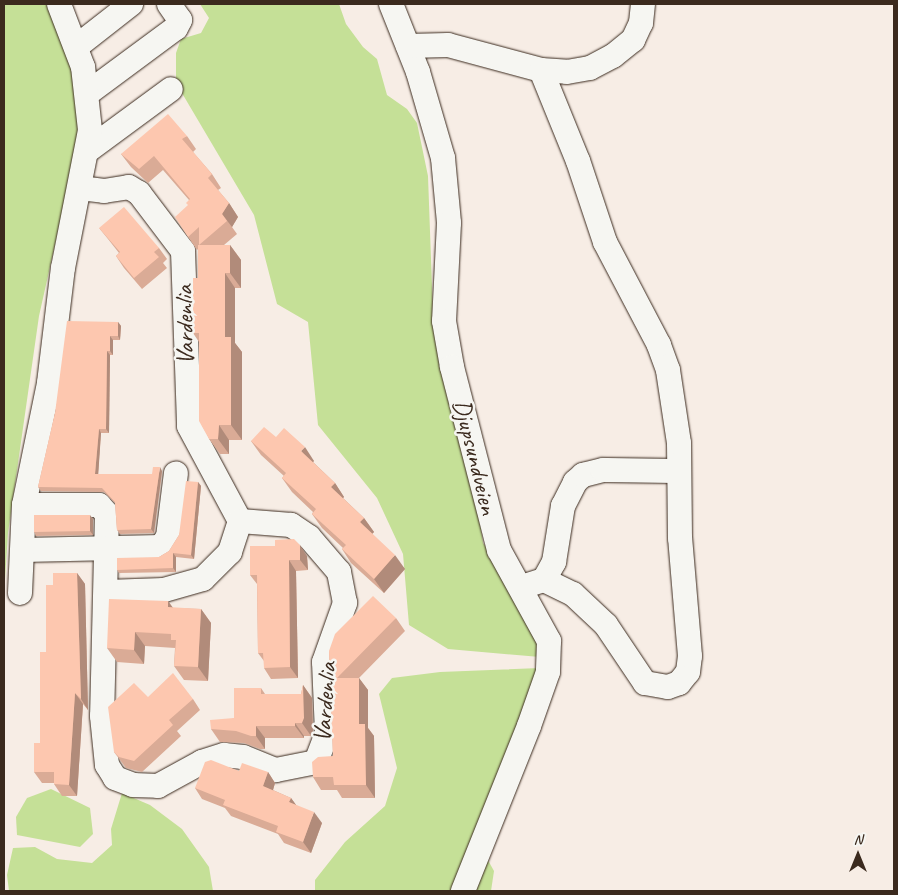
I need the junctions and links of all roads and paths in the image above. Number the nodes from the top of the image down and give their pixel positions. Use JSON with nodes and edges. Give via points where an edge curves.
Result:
{"nodes":[{"id":1,"x":59,"y":4,"type":"edge"},
{"id":2,"x":131,"y":4,"type":"edge"},
{"id":3,"x":169,"y":4,"type":"edge"},
{"id":4,"x":391,"y":4,"type":"edge"},
{"id":5,"x":643,"y":4,"type":"edge"},
{"id":6,"x":408,"y":46,"type":"junction"},
{"id":7,"x":76,"y":47,"type":"junction"},
{"id":8,"x":541,"y":70,"type":"junction"},
{"id":9,"x":171,"y":89,"type":"dead end"},
{"id":10,"x":88,"y":93,"type":"junction"},
{"id":11,"x":87,"y":152,"type":"junction"},
{"id":12,"x":80,"y":188,"type":"junction"},
{"id":13,"x":679,"y":471,"type":"junction"},
{"id":14,"x":176,"y":473,"type":"dead end"},
{"id":15,"x":24,"y":505,"type":"junction"},
{"id":16,"x":240,"y":522,"type":"junction"},
{"id":17,"x":105,"y":548,"type":"junction"},
{"id":18,"x":23,"y":550,"type":"junction"},
{"id":19,"x":544,"y":580,"type":"junction"},
{"id":20,"x":522,"y":587,"type":"junction"},
{"id":21,"x":20,"y":592,"type":"dead end"},
{"id":22,"x":107,"y":592,"type":"junction"},
{"id":23,"x":463,"y":891,"type":"edge"}],
"edges":[{"from":1,"to":7,"type":"street"},
{"from":2,"to":7,"type":"street"},
{"from":3,"to":10,"type":"street","via":[[180,20],[176,28]]},
{"from":4,"to":6,"type":"street","name":"Djupsundveien"},
{"from":5,"to":8,"type":"street","via":[[641,23],[633,40],[614,56],[590,68],[567,72]]},
{"from":6,"to":8,"type":"street","via":[[448,45]]},
{"from":6,"to":20,"type":"street","name":"Djupsundveien","via":[[436,126],[443,158],[449,223],[444,320],[447,345],[492,528],[499,550]]},
{"from":7,"to":10,"type":"street"},
{"from":8,"to":13,"type":"street","via":[[578,161],[605,242],[659,345],[674,398]]},
{"from":9,"to":11,"type":"street"},
{"from":10,"to":11,"type":"street","via":[[90,130]]},
{"from":11,"to":12,"type":"street"},
{"from":12,"to":15,"type":"street","via":[[58,300],[49,383]]},
{"from":12,"to":16,"type":"street","name":"Vardenlia","via":[[104,191],[129,187],[139,193],[183,250],[189,426]]},
{"from":13,"to":19,"type":"street","via":[[602,470],[583,475],[575,482],[563,506],[554,562]]},
{"from":13,"to":19,"type":"street","via":[[680,538],[690,656],[688,672],[679,683],[668,687],[645,683],[606,625],[590,608],[567,590]]},
{"from":14,"to":17,"type":"street","via":[[168,537],[161,546]]},
{"from":15,"to":17,"type":"street","name":"Vardenlia","via":[[99,505],[107,514]]},
{"from":15,"to":18,"type":"street"},
{"from":16,"to":22,"type":"street","via":[[230,552],[204,579],[164,590]]},
{"from":16,"to":22,"type":"street","name":"Vardenlia","via":[[290,525],[309,537],[339,572],[345,603],[324,662],[327,733],[316,762],[276,770],[243,757],[224,754],[158,786],[133,785],[115,778],[107,765],[102,716]]},
{"from":17,"to":18,"type":"street"},
{"from":17,"to":22,"type":"street","name":"Vardenlia"},
{"from":18,"to":21,"type":"street"},
{"from":19,"to":20,"type":"street"},
{"from":20,"to":23,"type":"street","name":"Djupsundveien","via":[[549,641],[548,672]]}]}
